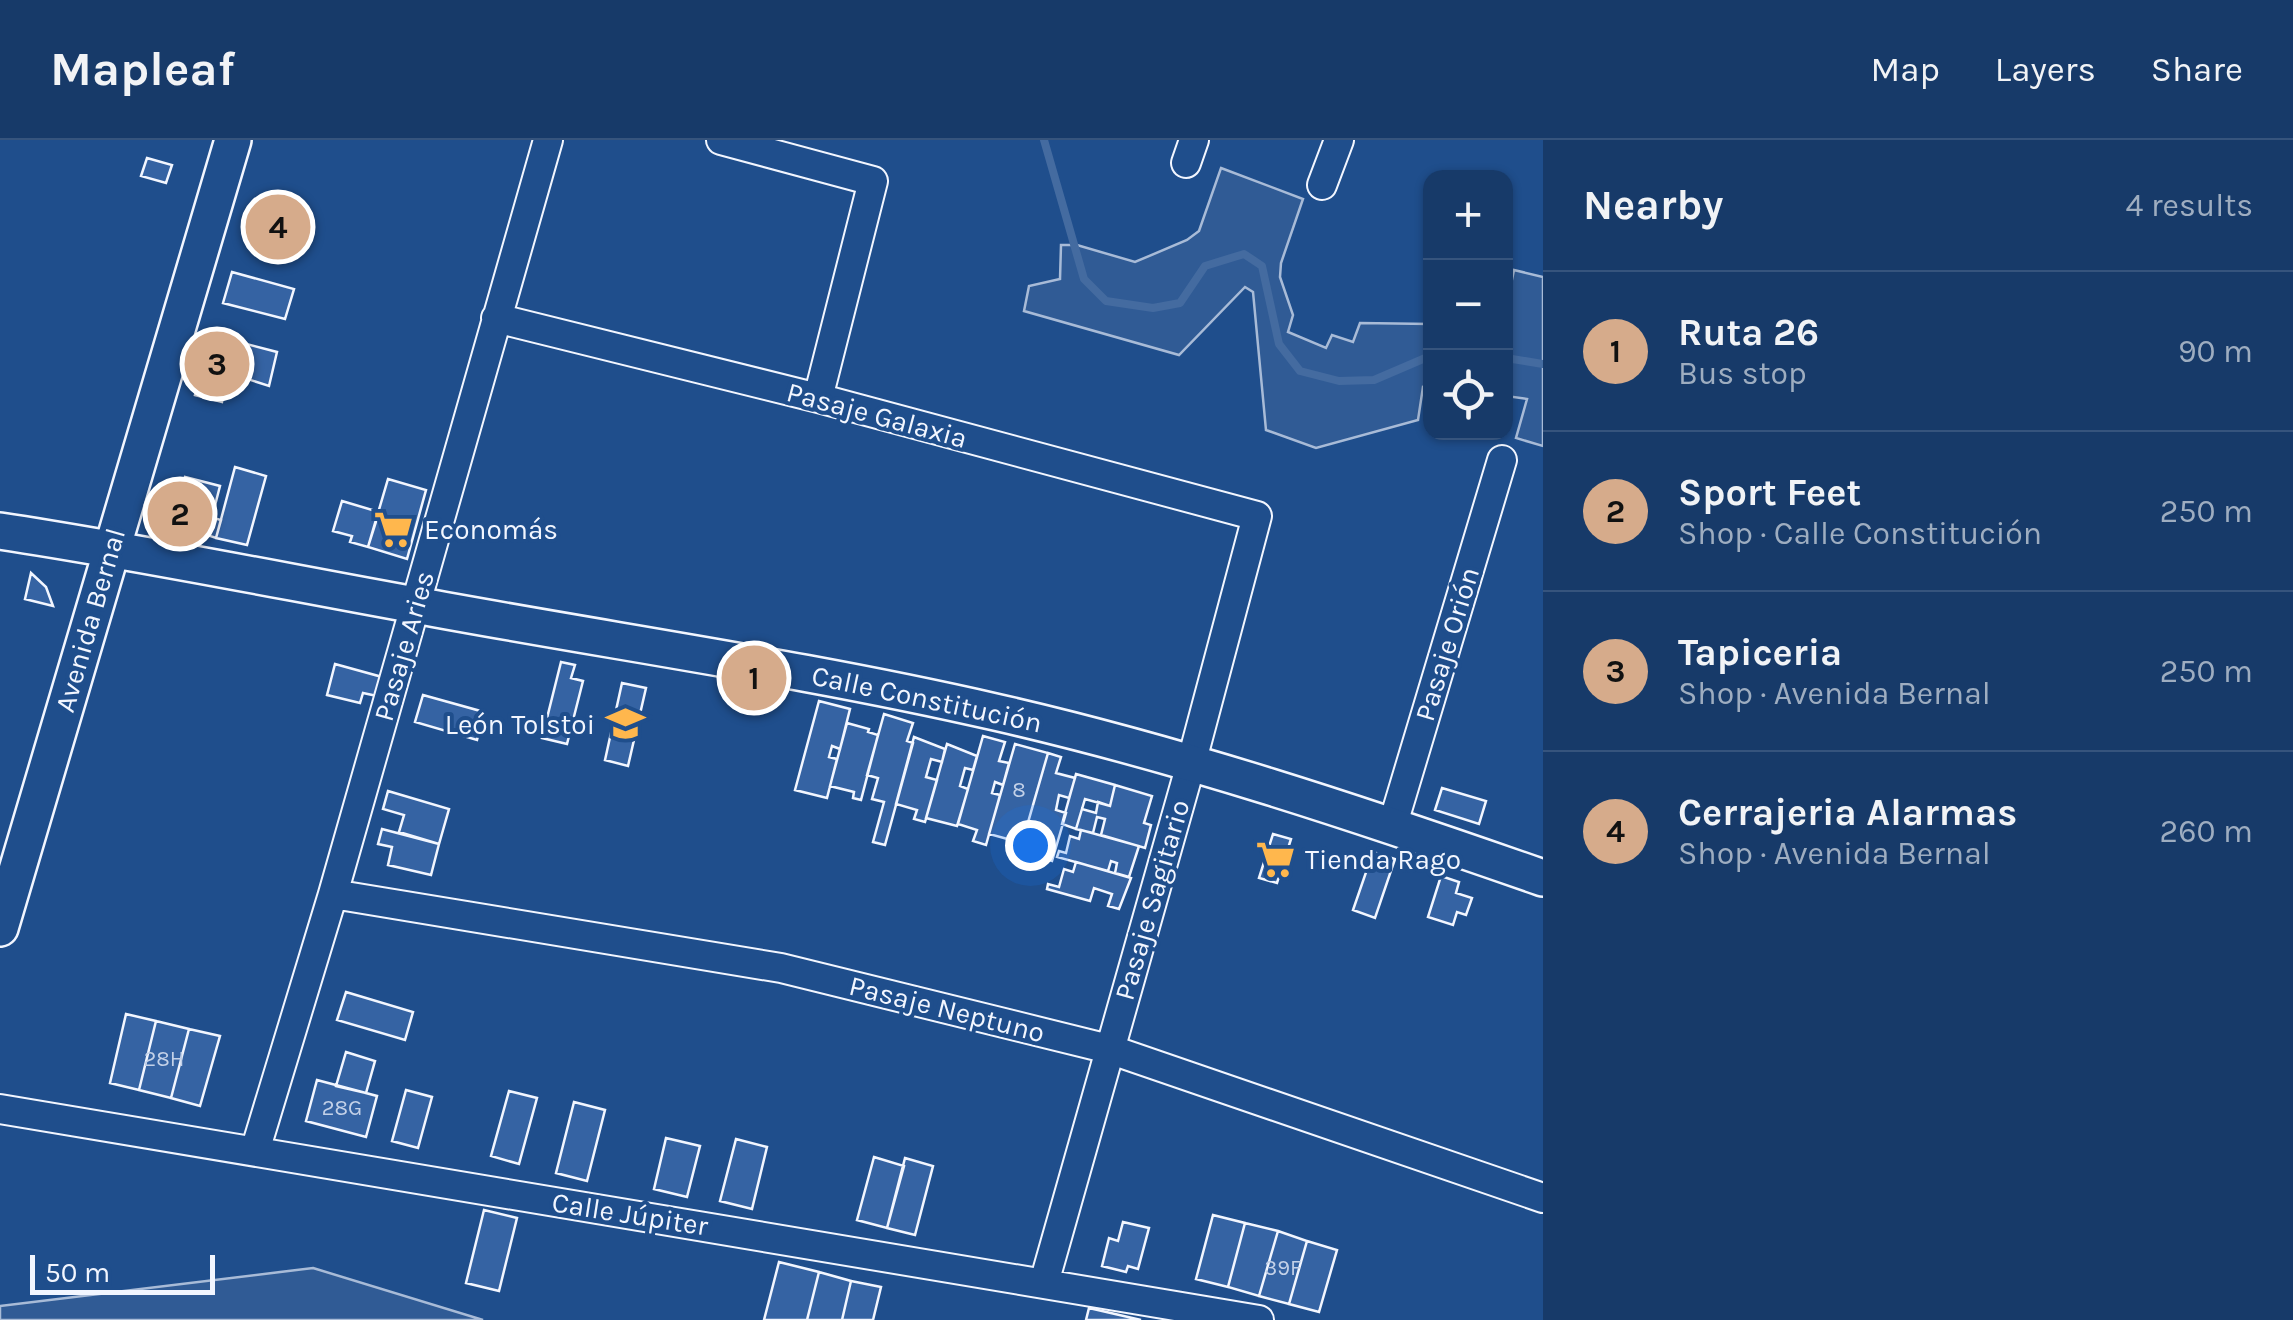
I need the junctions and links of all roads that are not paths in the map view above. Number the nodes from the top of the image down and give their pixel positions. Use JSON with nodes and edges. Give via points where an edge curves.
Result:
{"nodes":[{"id":1,"x":232,"y":140,"type":"edge"},
{"id":2,"x":548,"y":140,"type":"edge"},
{"id":3,"x":721,"y":140,"type":"edge"},
{"id":4,"x":1339,"y":140,"type":"edge"},
{"id":5,"x":1322,"y":186,"type":"dead end"},
{"id":6,"x":496,"y":318,"type":"junction"},
{"id":7,"x":818,"y":398,"type":"junction"},
{"id":8,"x":1502,"y":460,"type":"dead end"},
{"id":9,"x":1256,"y":516,"type":"joint"},
{"id":10,"x":0,"y":531,"type":"edge"},
{"id":11,"x":111,"y":547,"type":"junction"},
{"id":12,"x":416,"y":606,"type":"junction"},
{"id":13,"x":1191,"y":764,"type":"junction"},
{"id":14,"x":1392,"y":828,"type":"junction"},
{"id":15,"x":1543,"y":878,"type":"edge"},
{"id":16,"x":333,"y":894,"type":"junction"},
{"id":17,"x":0,"y":928,"type":"edge"},
{"id":18,"x":1109,"y":1049,"type":"junction"},
{"id":19,"x":0,"y":1109,"type":"edge"},
{"id":20,"x":255,"y":1151,"type":"junction"},
{"id":21,"x":1543,"y":1198,"type":"edge"},
{"id":22,"x":1044,"y":1283,"type":"junction"},
{"id":23,"x":1259,"y":1320,"type":"edge"}],
"edges":[{"from":1,"to":11,"type":"main road","name":"Avenida Bernal"},
{"from":2,"to":6,"type":"street","name":"Pasaje Aries"},
{"from":3,"to":7,"type":"street","via":[[872,181]]},
{"from":4,"to":5,"type":"street"},
{"from":6,"to":7,"type":"street","name":"Pasaje Galaxia"},
{"from":6,"to":12,"type":"street","name":"Pasaje Aries"},
{"from":7,"to":9,"type":"street","name":"Pasaje Galaxia"},
{"from":8,"to":14,"type":"street","name":"Pasaje Orión"},
{"from":9,"to":13,"type":"street","name":"Pasaje Sagitario"},
{"from":10,"to":11,"type":"main road","name":"Calle Constitución"},
{"from":11,"to":12,"type":"main road","name":"Calle Constitución"},
{"from":11,"to":17,"type":"main road","name":"Avenida Bernal"},
{"from":12,"to":13,"type":"main road","name":"Calle Constitución","via":[[898,691]]},
{"from":12,"to":16,"type":"street","name":"Pasaje Aries"},
{"from":13,"to":14,"type":"main road","name":"Calle Constitución"},
{"from":13,"to":18,"type":"street","name":"Pasaje Sagitario"},
{"from":14,"to":15,"type":"main road","name":"Calle Constitución"},
{"from":16,"to":18,"type":"street","name":"Pasaje Neptuno","via":[[782,968]]},
{"from":16,"to":20,"type":"street","name":"Pasaje Aries"},
{"from":18,"to":21,"type":"street","name":"Pasaje Neptuno"},
{"from":18,"to":22,"type":"street","name":"Pasaje Sagitario"},
{"from":19,"to":20,"type":"street","name":"Calle Júpiter"},
{"from":20,"to":22,"type":"street","name":"Calle Júpiter"},
{"from":22,"to":23,"type":"street","name":"Calle Júpiter"}]}
